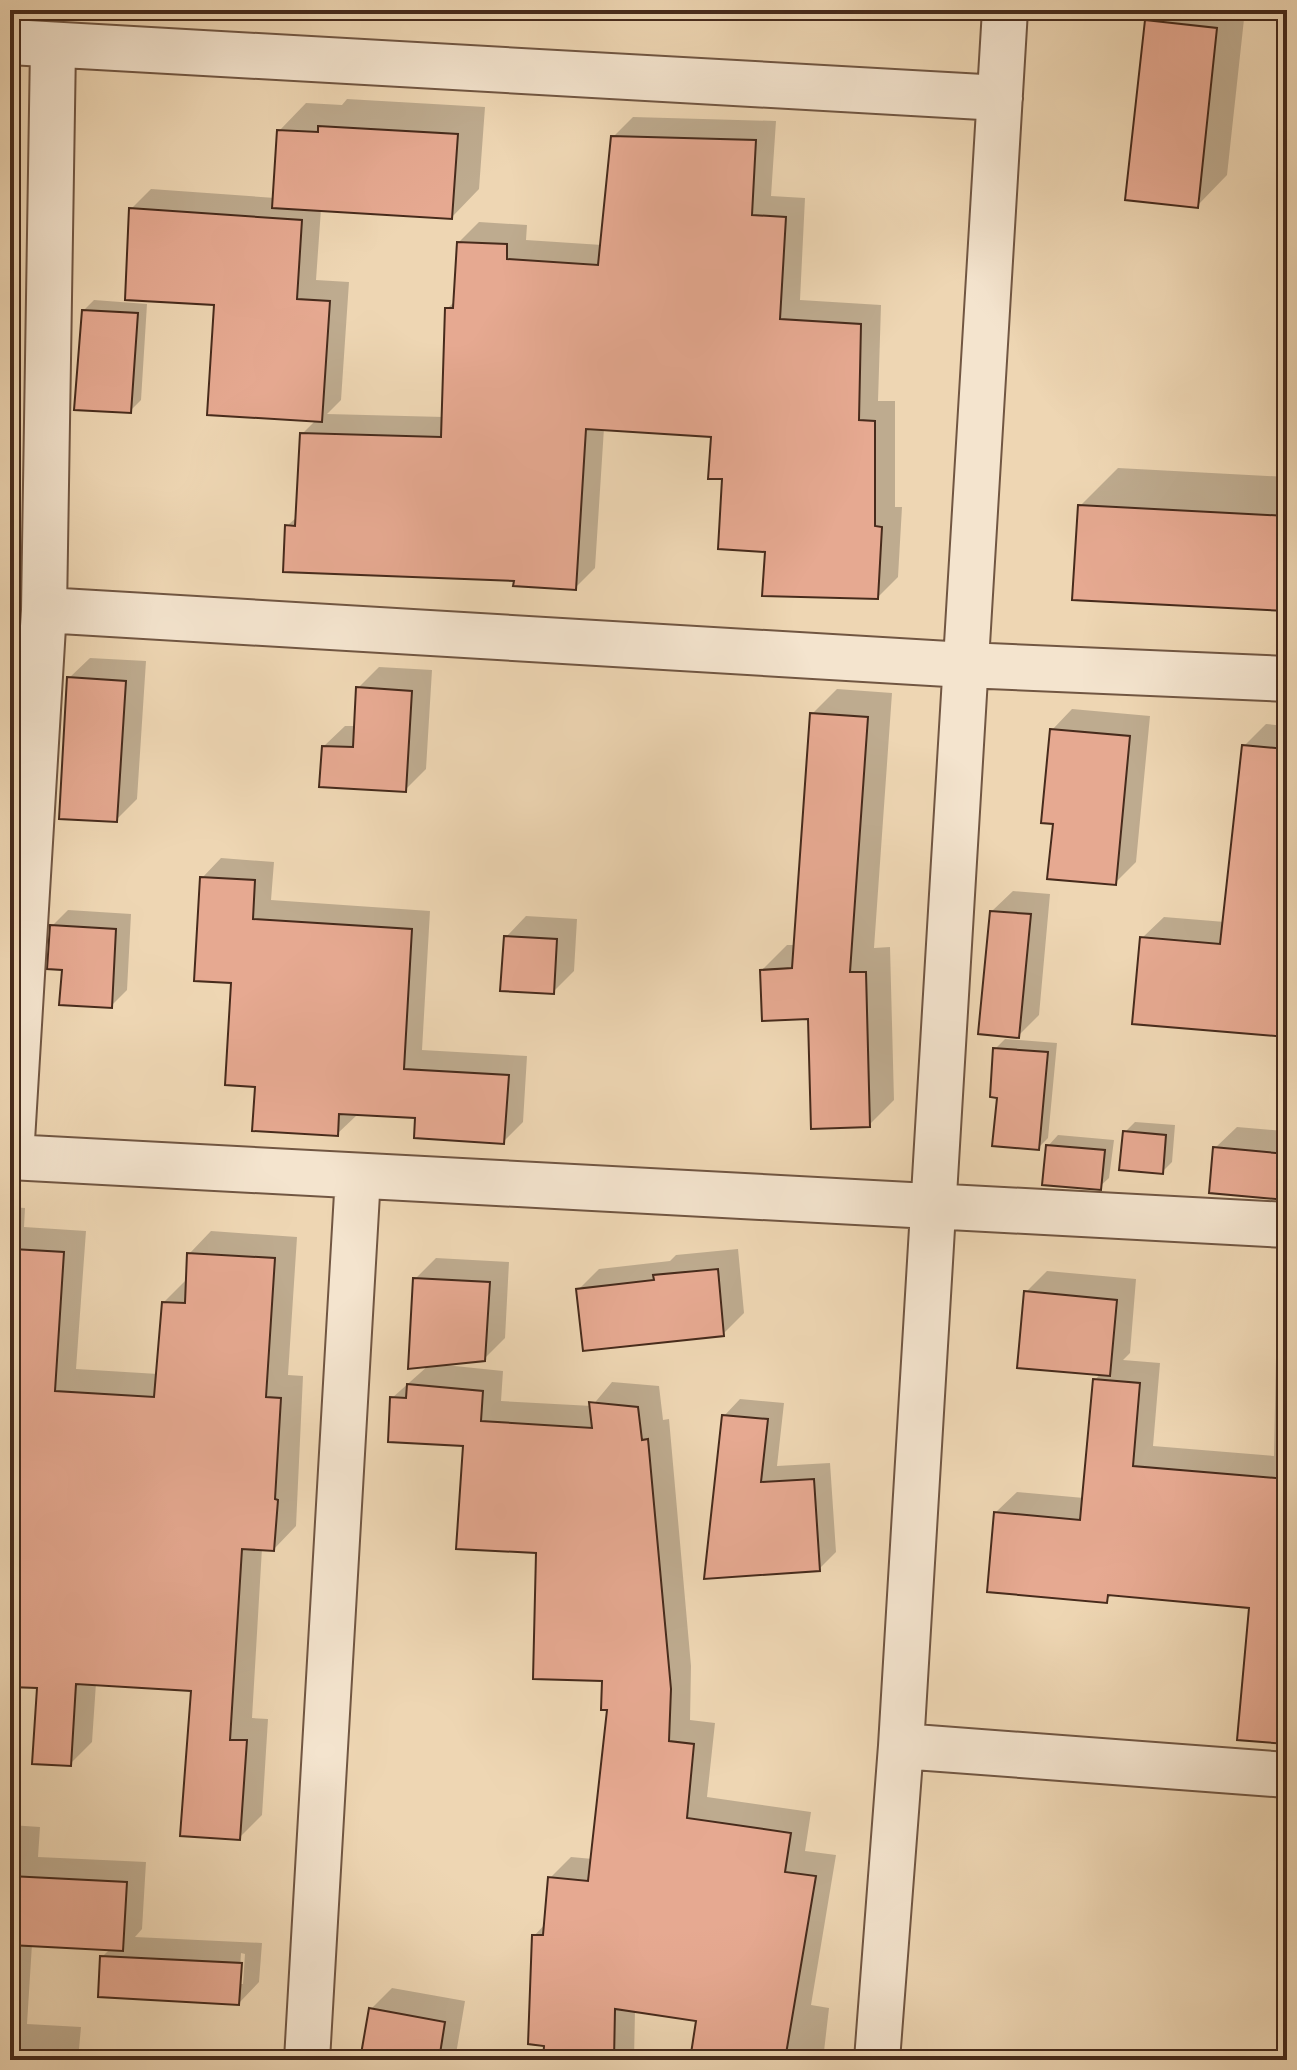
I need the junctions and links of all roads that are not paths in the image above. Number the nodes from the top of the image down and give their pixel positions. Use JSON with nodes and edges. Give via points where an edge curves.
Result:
{"nodes":[{"id":1,"x":1005,"y":10,"type":"edge"},
{"id":2,"x":10,"y":42,"type":"edge"},
{"id":3,"x":53,"y":47,"type":"junction"},
{"id":4,"x":1000,"y":98,"type":"junction"},
{"id":5,"x":44,"y":610,"type":"junction"},
{"id":6,"x":965,"y":665,"type":"junction"},
{"id":7,"x":1287,"y":679,"type":"edge"},
{"id":8,"x":11,"y":1157,"type":"edge"},
{"id":9,"x":358,"y":1176,"type":"junction"},
{"id":10,"x":933,"y":1207,"type":"junction"},
{"id":11,"x":1287,"y":1225,"type":"edge"},
{"id":12,"x":901,"y":1746,"type":"junction"},
{"id":13,"x":1287,"y":1775,"type":"edge"},
{"id":14,"x":307,"y":2060,"type":"edge"},
{"id":15,"x":877,"y":2060,"type":"edge"}],
"edges":[{"from":1,"to":4,"type":"street"},
{"from":2,"to":3,"type":"street"},
{"from":3,"to":4,"type":"street"},
{"from":3,"to":5,"type":"street"},
{"from":4,"to":6,"type":"street"},
{"from":5,"to":6,"type":"street"},
{"from":5,"to":8,"type":"street"},
{"from":6,"to":7,"type":"street"},
{"from":6,"to":10,"type":"street"},
{"from":8,"to":9,"type":"street"},
{"from":9,"to":10,"type":"street"},
{"from":9,"to":14,"type":"street"},
{"from":10,"to":11,"type":"street"},
{"from":10,"to":12,"type":"street"},
{"from":12,"to":13,"type":"street"},
{"from":12,"to":15,"type":"street"}]}
